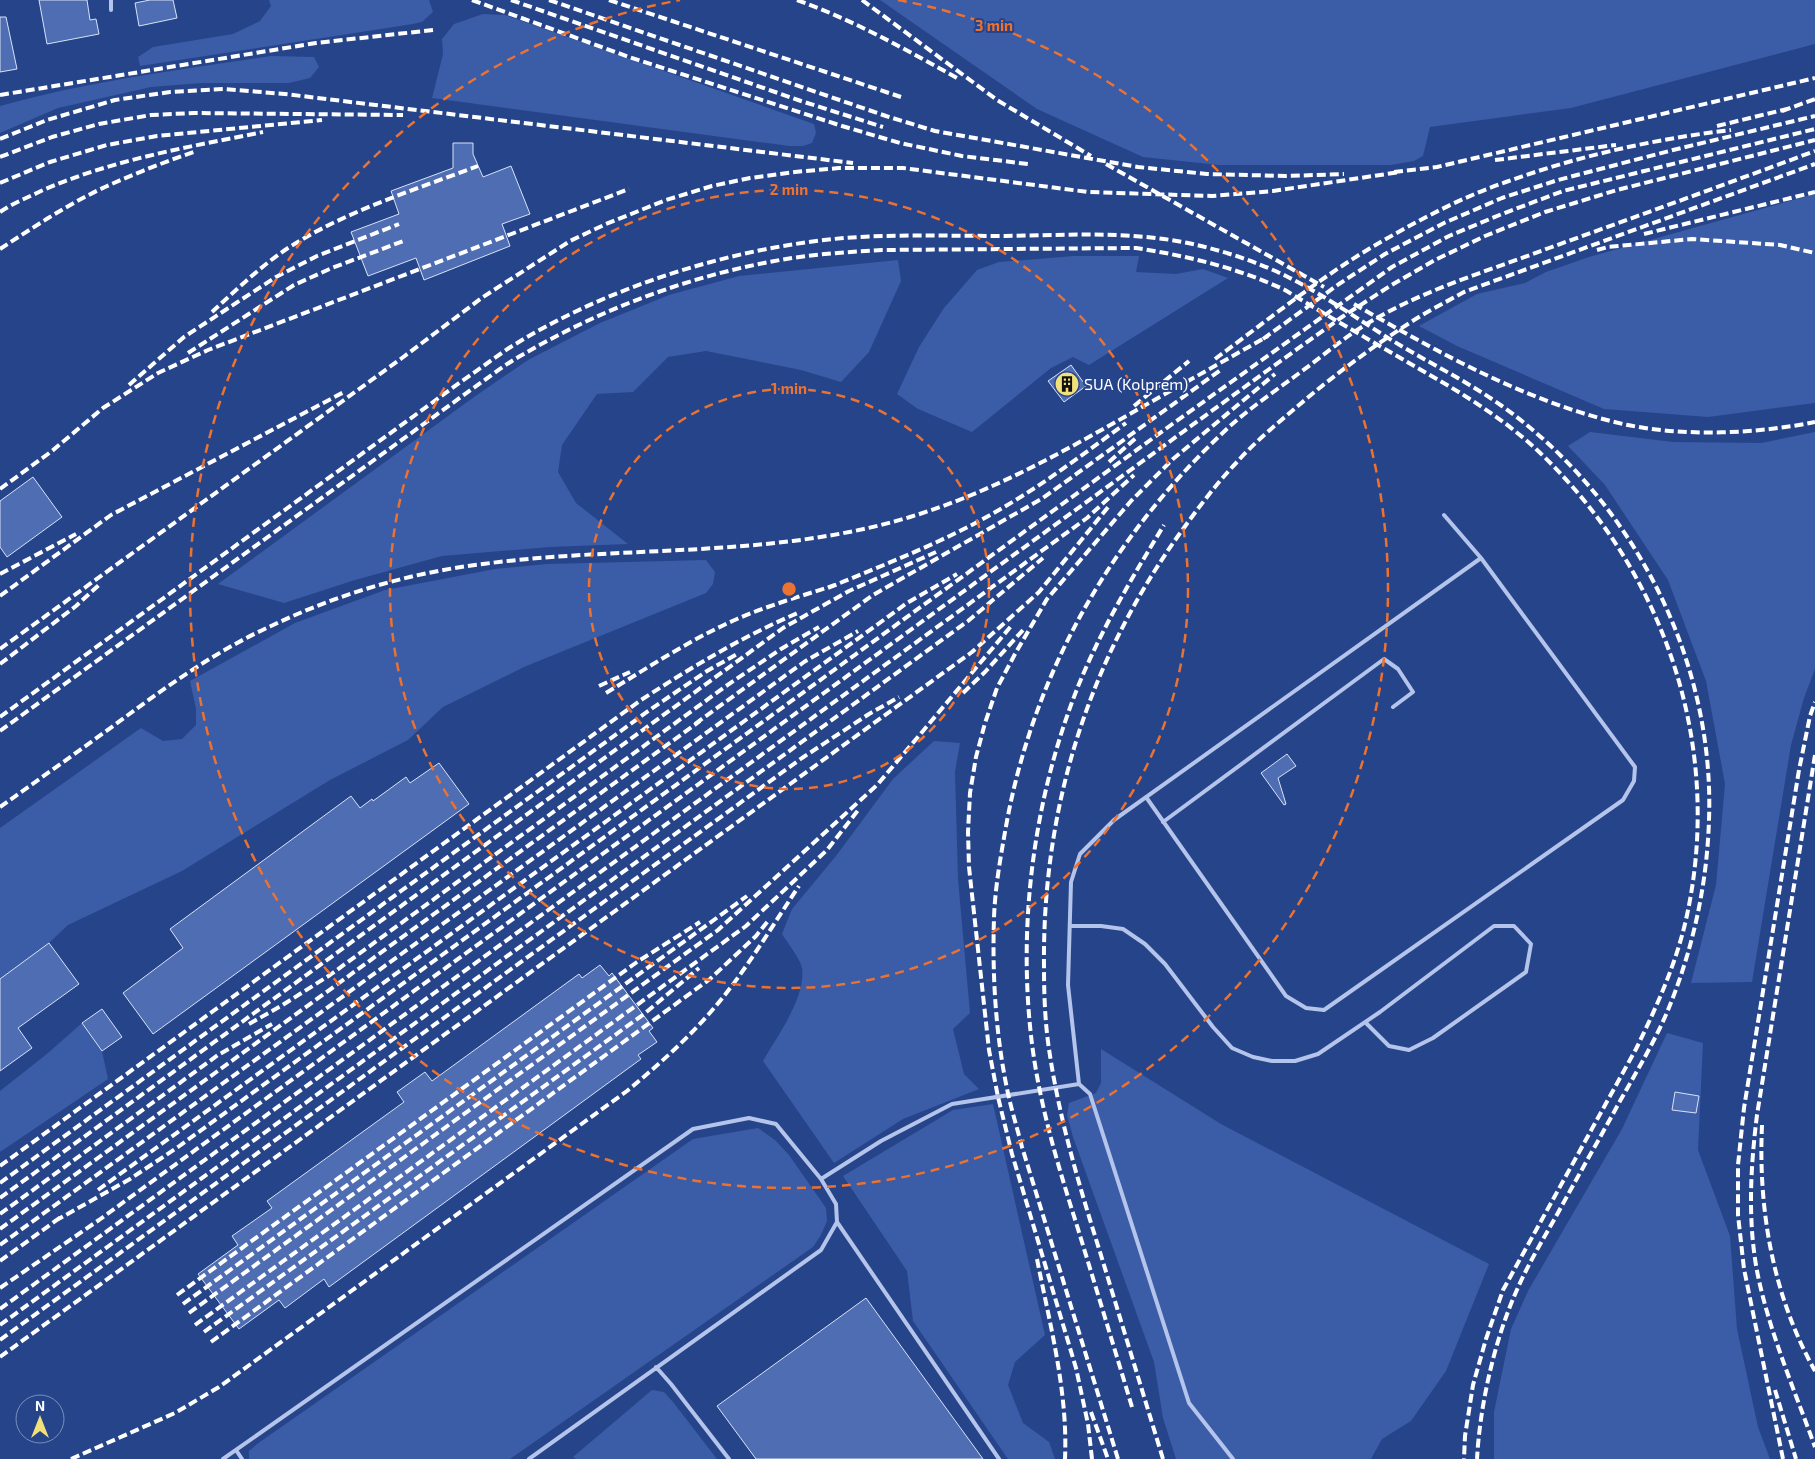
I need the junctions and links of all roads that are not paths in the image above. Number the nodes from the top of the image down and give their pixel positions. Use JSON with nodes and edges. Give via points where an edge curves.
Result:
{"nodes":[{"id":1,"x":111,"y":0,"type":"edge"},
{"id":2,"x":111,"y":10,"type":"dead end"},
{"id":3,"x":1444,"y":515,"type":"dead end"},
{"id":4,"x":1482,"y":558,"type":"junction"},
{"id":5,"x":1394,"y":707,"type":"dead end"},
{"id":6,"x":1146,"y":797,"type":"junction"},
{"id":7,"x":1163,"y":822,"type":"junction"},
{"id":8,"x":1071,"y":926,"type":"junction"},
{"id":9,"x":1365,"y":1022,"type":"junction"},
{"id":10,"x":1080,"y":1084,"type":"junction"},
{"id":11,"x":821,"y":1179,"type":"junction"},
{"id":12,"x":837,"y":1222,"type":"junction"},
{"id":13,"x":656,"y":1367,"type":"junction"},
{"id":14,"x":236,"y":1450,"type":"junction"},
{"id":15,"x":223,"y":1459,"type":"edge"},
{"id":16,"x":242,"y":1459,"type":"edge"},
{"id":17,"x":529,"y":1459,"type":"edge"},
{"id":18,"x":729,"y":1459,"type":"edge"},
{"id":19,"x":999,"y":1459,"type":"edge"},
{"id":20,"x":1233,"y":1459,"type":"edge"}],
"edges":[{"from":1,"to":2,"type":"lane"},
{"from":3,"to":4,"type":"lane"},
{"from":4,"to":6,"type":"lane"},
{"from":4,"to":7,"type":"lane","via":[[1635,767],[1634,782],[1623,800],[1324,1010],[1306,1008],[1286,996]]},
{"from":5,"to":7,"type":"lane","via":[[1413,692],[1398,669],[1384,659]]},
{"from":6,"to":7,"type":"lane"},
{"from":6,"to":8,"type":"lane","via":[[1114,820],[1080,854],[1071,882]]},
{"from":8,"to":9,"type":"lane","via":[[1123,929],[1145,944],[1165,964],[1232,1048],[1253,1057],[1295,1061],[1318,1054]]},
{"from":8,"to":10,"type":"lane","via":[[1068,985]]},
{"from":9,"to":9,"type":"lane","via":[[1494,926],[1514,926],[1531,944],[1526,972],[1434,1038],[1409,1050],[1389,1046]]},
{"from":10,"to":11,"type":"lane","via":[[952,1104],[881,1141]]},
{"from":10,"to":20,"type":"lane","via":[[1090,1094],[1189,1403]]},
{"from":11,"to":12,"type":"lane","via":[[836,1204]]},
{"from":11,"to":14,"type":"lane","via":[[776,1124],[749,1118],[693,1129]]},
{"from":12,"to":13,"type":"lane","via":[[821,1250]]},
{"from":12,"to":19,"type":"lane"},
{"from":13,"to":17,"type":"lane"},
{"from":13,"to":18,"type":"lane"},
{"from":14,"to":15,"type":"lane"},
{"from":14,"to":16,"type":"lane"}]}
